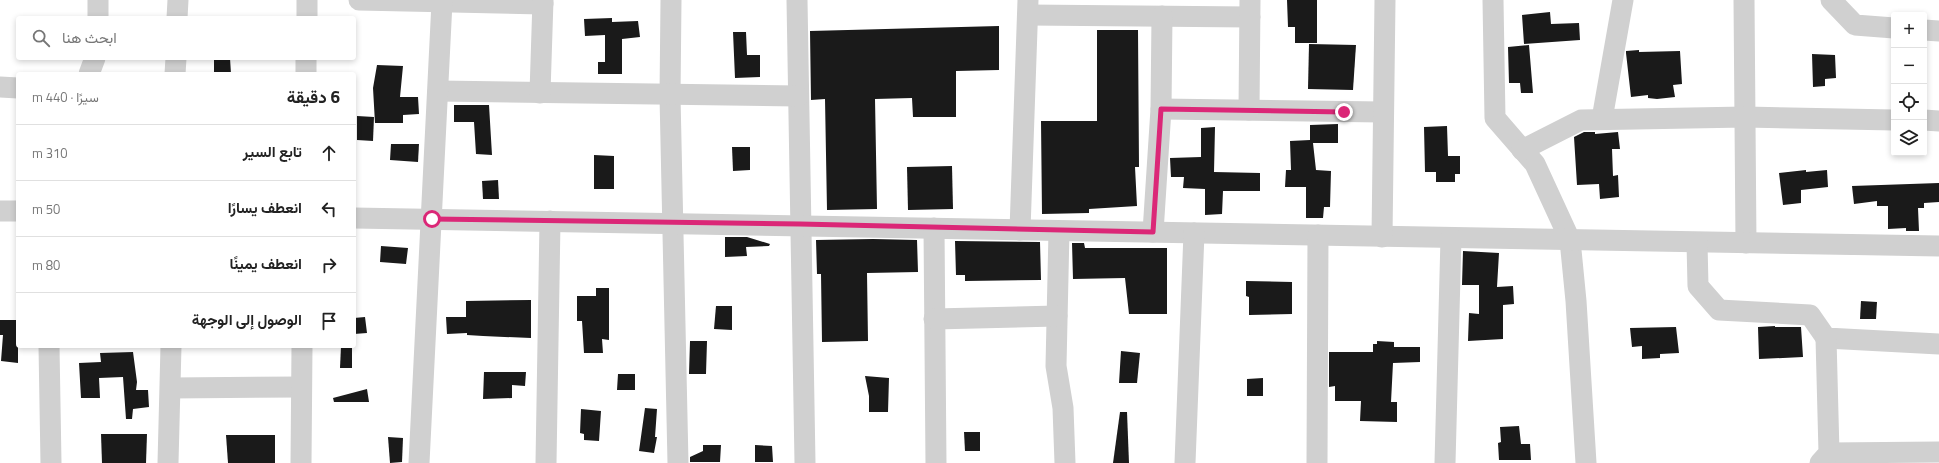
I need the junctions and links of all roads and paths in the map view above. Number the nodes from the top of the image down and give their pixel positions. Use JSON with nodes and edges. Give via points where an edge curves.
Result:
{"nodes":[{"id":1,"x":98,"y":0,"type":"edge"},
{"id":2,"x":178,"y":0,"type":"edge"},
{"id":3,"x":307,"y":0,"type":"edge"},
{"id":4,"x":359,"y":0,"type":"edge"},
{"id":5,"x":671,"y":0,"type":"edge"},
{"id":6,"x":797,"y":0,"type":"edge"},
{"id":7,"x":1385,"y":0,"type":"edge"},
{"id":8,"x":1493,"y":0,"type":"edge"},
{"id":9,"x":1623,"y":0,"type":"edge"},
{"id":10,"x":1744,"y":0,"type":"edge"},
{"id":11,"x":1831,"y":0,"type":"edge"},
{"id":12,"x":442,"y":2,"type":"junction"},
{"id":13,"x":543,"y":2,"type":"edge"},
{"id":14,"x":1028,"y":7,"type":"edge"},
{"id":15,"x":1250,"y":9,"type":"edge"},
{"id":16,"x":98,"y":16,"type":"edge"},
{"id":17,"x":177,"y":16,"type":"edge"},
{"id":18,"x":307,"y":16,"type":"edge"},
{"id":19,"x":1162,"y":16,"type":"junction"},
{"id":20,"x":1891,"y":28,"type":"edge"},
{"id":21,"x":1927,"y":30,"type":"edge"},
{"id":22,"x":1939,"y":31,"type":"edge"},
{"id":23,"x":94,"y":60,"type":"edge"},
{"id":24,"x":176,"y":60,"type":"edge"},
{"id":25,"x":306,"y":60,"type":"edge"},
{"id":26,"x":89,"y":72,"type":"edge"},
{"id":27,"x":175,"y":72,"type":"edge"},
{"id":28,"x":306,"y":72,"type":"edge"},
{"id":29,"x":0,"y":87,"type":"edge"},
{"id":30,"x":16,"y":88,"type":"edge"},
{"id":31,"x":438,"y":92,"type":"junction"},
{"id":32,"x":540,"y":93,"type":"junction"},
{"id":33,"x":670,"y":96,"type":"junction"},
{"id":34,"x":798,"y":96,"type":"junction"},
{"id":35,"x":1161,"y":109,"type":"junction"},
{"id":36,"x":1249,"y":110,"type":"junction"},
{"id":37,"x":1382,"y":112,"type":"junction"},
{"id":38,"x":1745,"y":117,"type":"junction"},
{"id":39,"x":1602,"y":119,"type":"junction"},
{"id":40,"x":1891,"y":120,"type":"edge"},
{"id":41,"x":1927,"y":120,"type":"edge"},
{"id":42,"x":1939,"y":121,"type":"edge"},
{"id":43,"x":1522,"y":150,"type":"junction"},
{"id":44,"x":0,"y":211,"type":"edge"},
{"id":45,"x":16,"y":211,"type":"edge"},
{"id":46,"x":356,"y":218,"type":"edge"},
{"id":47,"x":432,"y":219,"type":"junction"},
{"id":48,"x":550,"y":221,"type":"junction"},
{"id":49,"x":673,"y":223,"type":"junction"},
{"id":50,"x":800,"y":224,"type":"junction"},
{"id":51,"x":934,"y":228,"type":"junction"},
{"id":52,"x":1020,"y":230,"type":"junction"},
{"id":53,"x":1059,"y":231,"type":"junction"},
{"id":54,"x":1153,"y":232,"type":"junction"},
{"id":55,"x":1194,"y":233,"type":"junction"},
{"id":56,"x":1318,"y":235,"type":"junction"},
{"id":57,"x":1382,"y":237,"type":"junction"},
{"id":58,"x":1451,"y":238,"type":"junction"},
{"id":59,"x":1570,"y":240,"type":"junction"},
{"id":60,"x":1697,"y":242,"type":"junction"},
{"id":61,"x":1746,"y":243,"type":"junction"},
{"id":62,"x":1939,"y":246,"type":"edge"},
{"id":63,"x":1056,"y":316,"type":"junction"},
{"id":64,"x":934,"y":318,"type":"junction"},
{"id":65,"x":1826,"y":338,"type":"junction"},
{"id":66,"x":1939,"y":344,"type":"edge"},
{"id":67,"x":49,"y":348,"type":"edge"},
{"id":68,"x":171,"y":348,"type":"edge"},
{"id":69,"x":302,"y":348,"type":"edge"},
{"id":70,"x":301,"y":387,"type":"junction"},
{"id":71,"x":171,"y":388,"type":"junction"},
{"id":72,"x":1939,"y":452,"type":"edge"},
{"id":73,"x":1824,"y":458,"type":"edge"},
{"id":74,"x":52,"y":463,"type":"edge"},
{"id":75,"x":168,"y":463,"type":"edge"},
{"id":76,"x":301,"y":463,"type":"edge"},
{"id":77,"x":419,"y":463,"type":"edge"},
{"id":78,"x":546,"y":463,"type":"edge"},
{"id":79,"x":678,"y":463,"type":"edge"},
{"id":80,"x":805,"y":463,"type":"edge"},
{"id":81,"x":936,"y":463,"type":"edge"},
{"id":82,"x":1065,"y":463,"type":"edge"},
{"id":83,"x":1185,"y":463,"type":"edge"},
{"id":84,"x":1317,"y":463,"type":"edge"},
{"id":85,"x":1445,"y":463,"type":"edge"},
{"id":86,"x":1586,"y":463,"type":"edge"}],
"edges":[{"from":1,"to":16,"type":"street"},
{"from":2,"to":17,"type":"street"},
{"from":3,"to":18,"type":"street"},
{"from":4,"to":12,"type":"street"},
{"from":5,"to":33,"type":"street"},
{"from":6,"to":34,"type":"street"},
{"from":7,"to":37,"type":"street"},
{"from":8,"to":43,"type":"street","via":[[1495,118]]},
{"from":9,"to":39,"type":"street"},
{"from":10,"to":38,"type":"street"},
{"from":11,"to":20,"type":"street","via":[[1855,25]]},
{"from":12,"to":13,"type":"street"},
{"from":12,"to":31,"type":"street"},
{"from":13,"to":32,"type":"street"},
{"from":14,"to":19,"type":"street"},
{"from":14,"to":52,"type":"street"},
{"from":15,"to":19,"type":"street"},
{"from":15,"to":36,"type":"street"},
{"from":19,"to":35,"type":"street"},
{"from":21,"to":22,"type":"street"},
{"from":23,"to":26,"type":"street"},
{"from":24,"to":27,"type":"street"},
{"from":25,"to":28,"type":"street"},
{"from":29,"to":30,"type":"street"},
{"from":31,"to":32,"type":"street"},
{"from":31,"to":47,"type":"street"},
{"from":32,"to":33,"type":"street"},
{"from":33,"to":34,"type":"street"},
{"from":33,"to":49,"type":"street"},
{"from":34,"to":50,"type":"street"},
{"from":35,"to":36,"type":"street"},
{"from":35,"to":54,"type":"street"},
{"from":36,"to":37,"type":"street"},
{"from":37,"to":57,"type":"street"},
{"from":38,"to":39,"type":"street"},
{"from":38,"to":40,"type":"street"},
{"from":38,"to":61,"type":"street"},
{"from":39,"to":43,"type":"street","via":[[1581,120]]},
{"from":41,"to":42,"type":"street"},
{"from":43,"to":59,"type":"street","via":[[1535,164]]},
{"from":44,"to":45,"type":"street"},
{"from":46,"to":47,"type":"street"},
{"from":47,"to":48,"type":"street"},
{"from":47,"to":77,"type":"street"},
{"from":48,"to":49,"type":"street"},
{"from":48,"to":78,"type":"street"},
{"from":49,"to":50,"type":"street"},
{"from":49,"to":79,"type":"street"},
{"from":50,"to":51,"type":"street"},
{"from":50,"to":80,"type":"street"},
{"from":51,"to":52,"type":"street"},
{"from":51,"to":64,"type":"street"},
{"from":52,"to":53,"type":"street"},
{"from":53,"to":54,"type":"street"},
{"from":53,"to":63,"type":"street"},
{"from":54,"to":55,"type":"street"},
{"from":55,"to":56,"type":"street"},
{"from":55,"to":83,"type":"street"},
{"from":56,"to":57,"type":"street"},
{"from":56,"to":84,"type":"street"},
{"from":57,"to":58,"type":"street"},
{"from":58,"to":59,"type":"street"},
{"from":58,"to":85,"type":"street"},
{"from":59,"to":60,"type":"street"},
{"from":59,"to":86,"type":"street"},
{"from":60,"to":61,"type":"street"},
{"from":60,"to":65,"type":"street","via":[[1698,286],[1720,310],[1810,315]]},
{"from":61,"to":62,"type":"street"},
{"from":63,"to":64,"type":"street"},
{"from":63,"to":82,"type":"street","via":[[1056,366],[1063,408]]},
{"from":64,"to":81,"type":"street"},
{"from":65,"to":66,"type":"street"},
{"from":65,"to":73,"type":"street"},
{"from":67,"to":74,"type":"street"},
{"from":68,"to":71,"type":"street"},
{"from":69,"to":70,"type":"street"},
{"from":70,"to":71,"type":"street"},
{"from":70,"to":76,"type":"street"},
{"from":71,"to":75,"type":"street"},
{"from":72,"to":73,"type":"street"}]}
